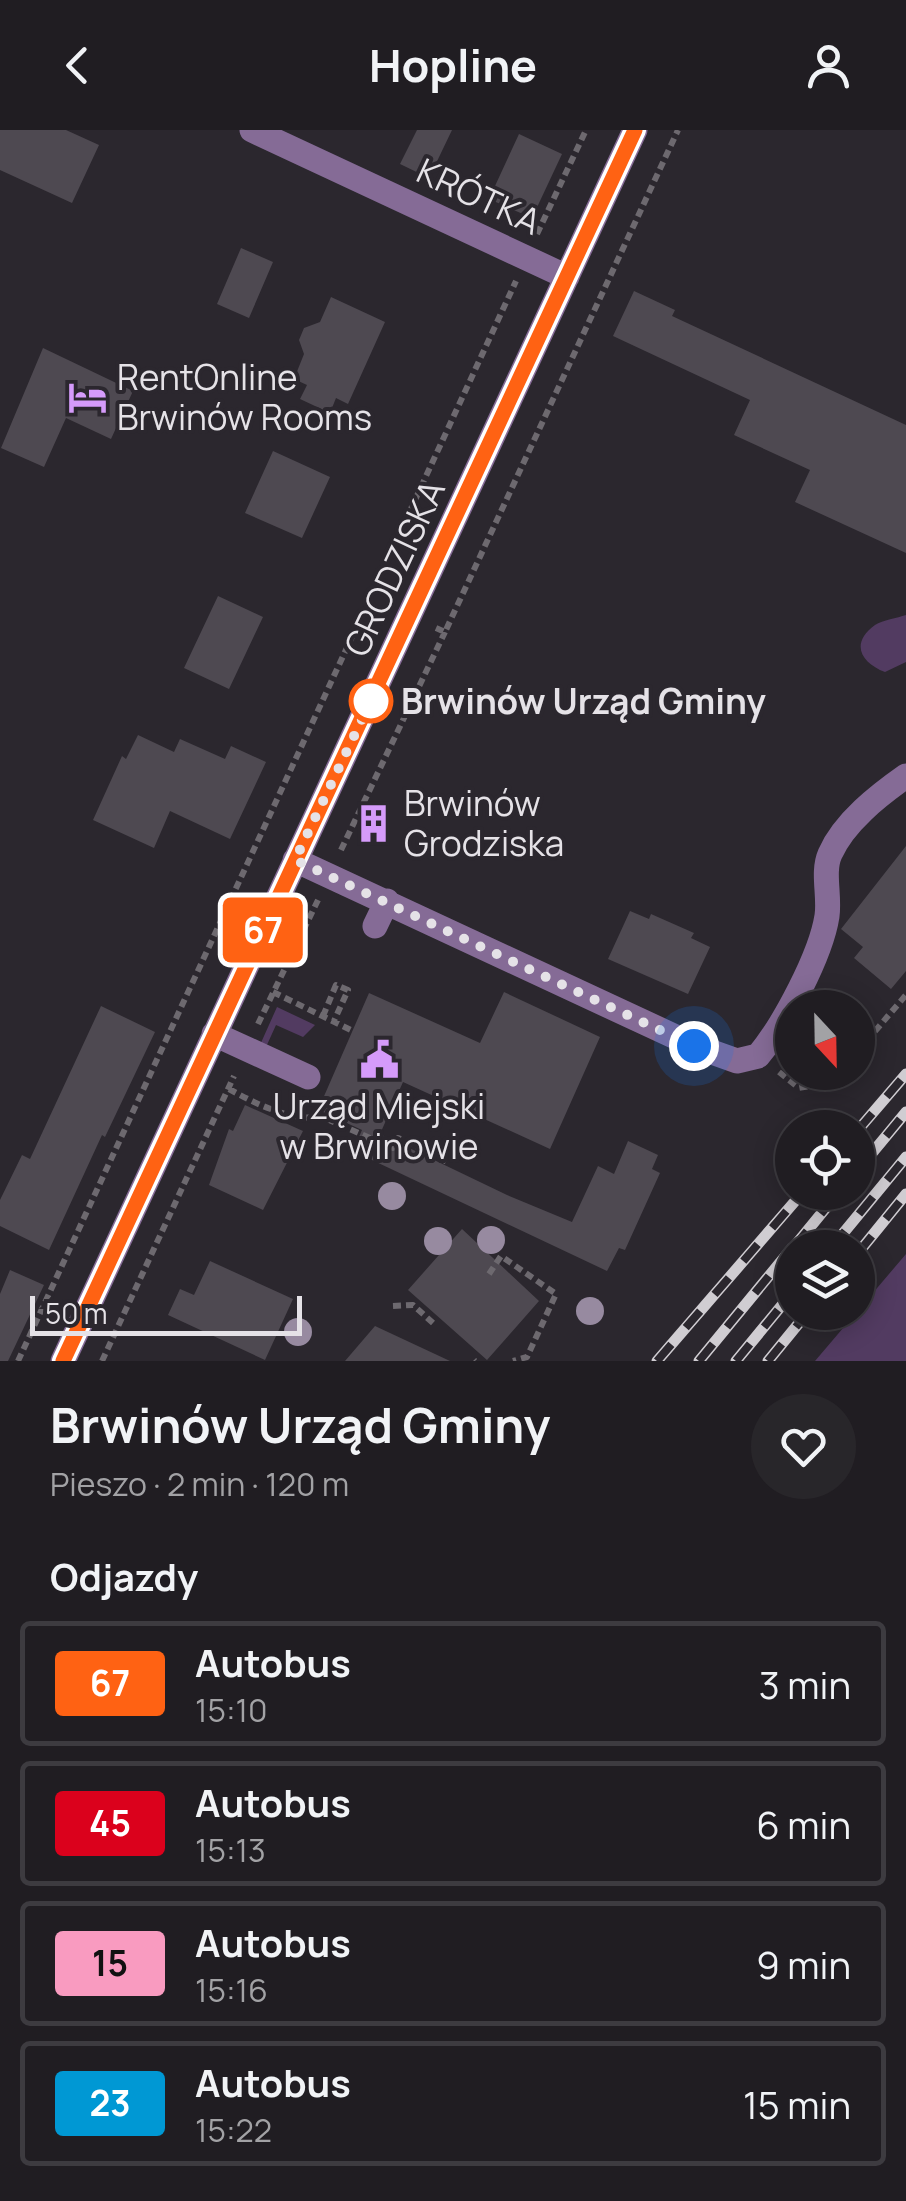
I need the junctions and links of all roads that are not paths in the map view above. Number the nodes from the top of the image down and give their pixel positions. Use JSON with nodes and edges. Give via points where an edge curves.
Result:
{"nodes":[{"id":1,"x":252,"y":130,"type":"edge"},
{"id":2,"x":635,"y":130,"type":"edge"},
{"id":3,"x":567,"y":276,"type":"junction"},
{"id":4,"x":906,"y":776,"type":"edge"},
{"id":5,"x":295,"y":860,"type":"junction"},
{"id":6,"x":387,"y":901,"type":"junction"},
{"id":7,"x":375,"y":926,"type":"dead end"},
{"id":8,"x":214,"y":1034,"type":"junction"},
{"id":9,"x":308,"y":1077,"type":"dead end"},
{"id":10,"x":63,"y":1361,"type":"edge"}],
"edges":[{"from":1,"to":3,"type":"street","name":"KRÓTKA"},
{"from":2,"to":3,"type":"street","name":"GRODZISKA"},
{"from":3,"to":5,"type":"street","name":"GRODZISKA"},
{"from":4,"to":6,"type":"street","via":[[858,816],[834,847],[823,934],[791,1009],[758,1056],[737,1061],[694,1046]]},
{"from":5,"to":6,"type":"street"},
{"from":5,"to":8,"type":"street","name":"GRODZISKA"},
{"from":6,"to":7,"type":"street"},
{"from":8,"to":9,"type":"street"},
{"from":8,"to":10,"type":"street","name":"GRODZISKA"}]}
